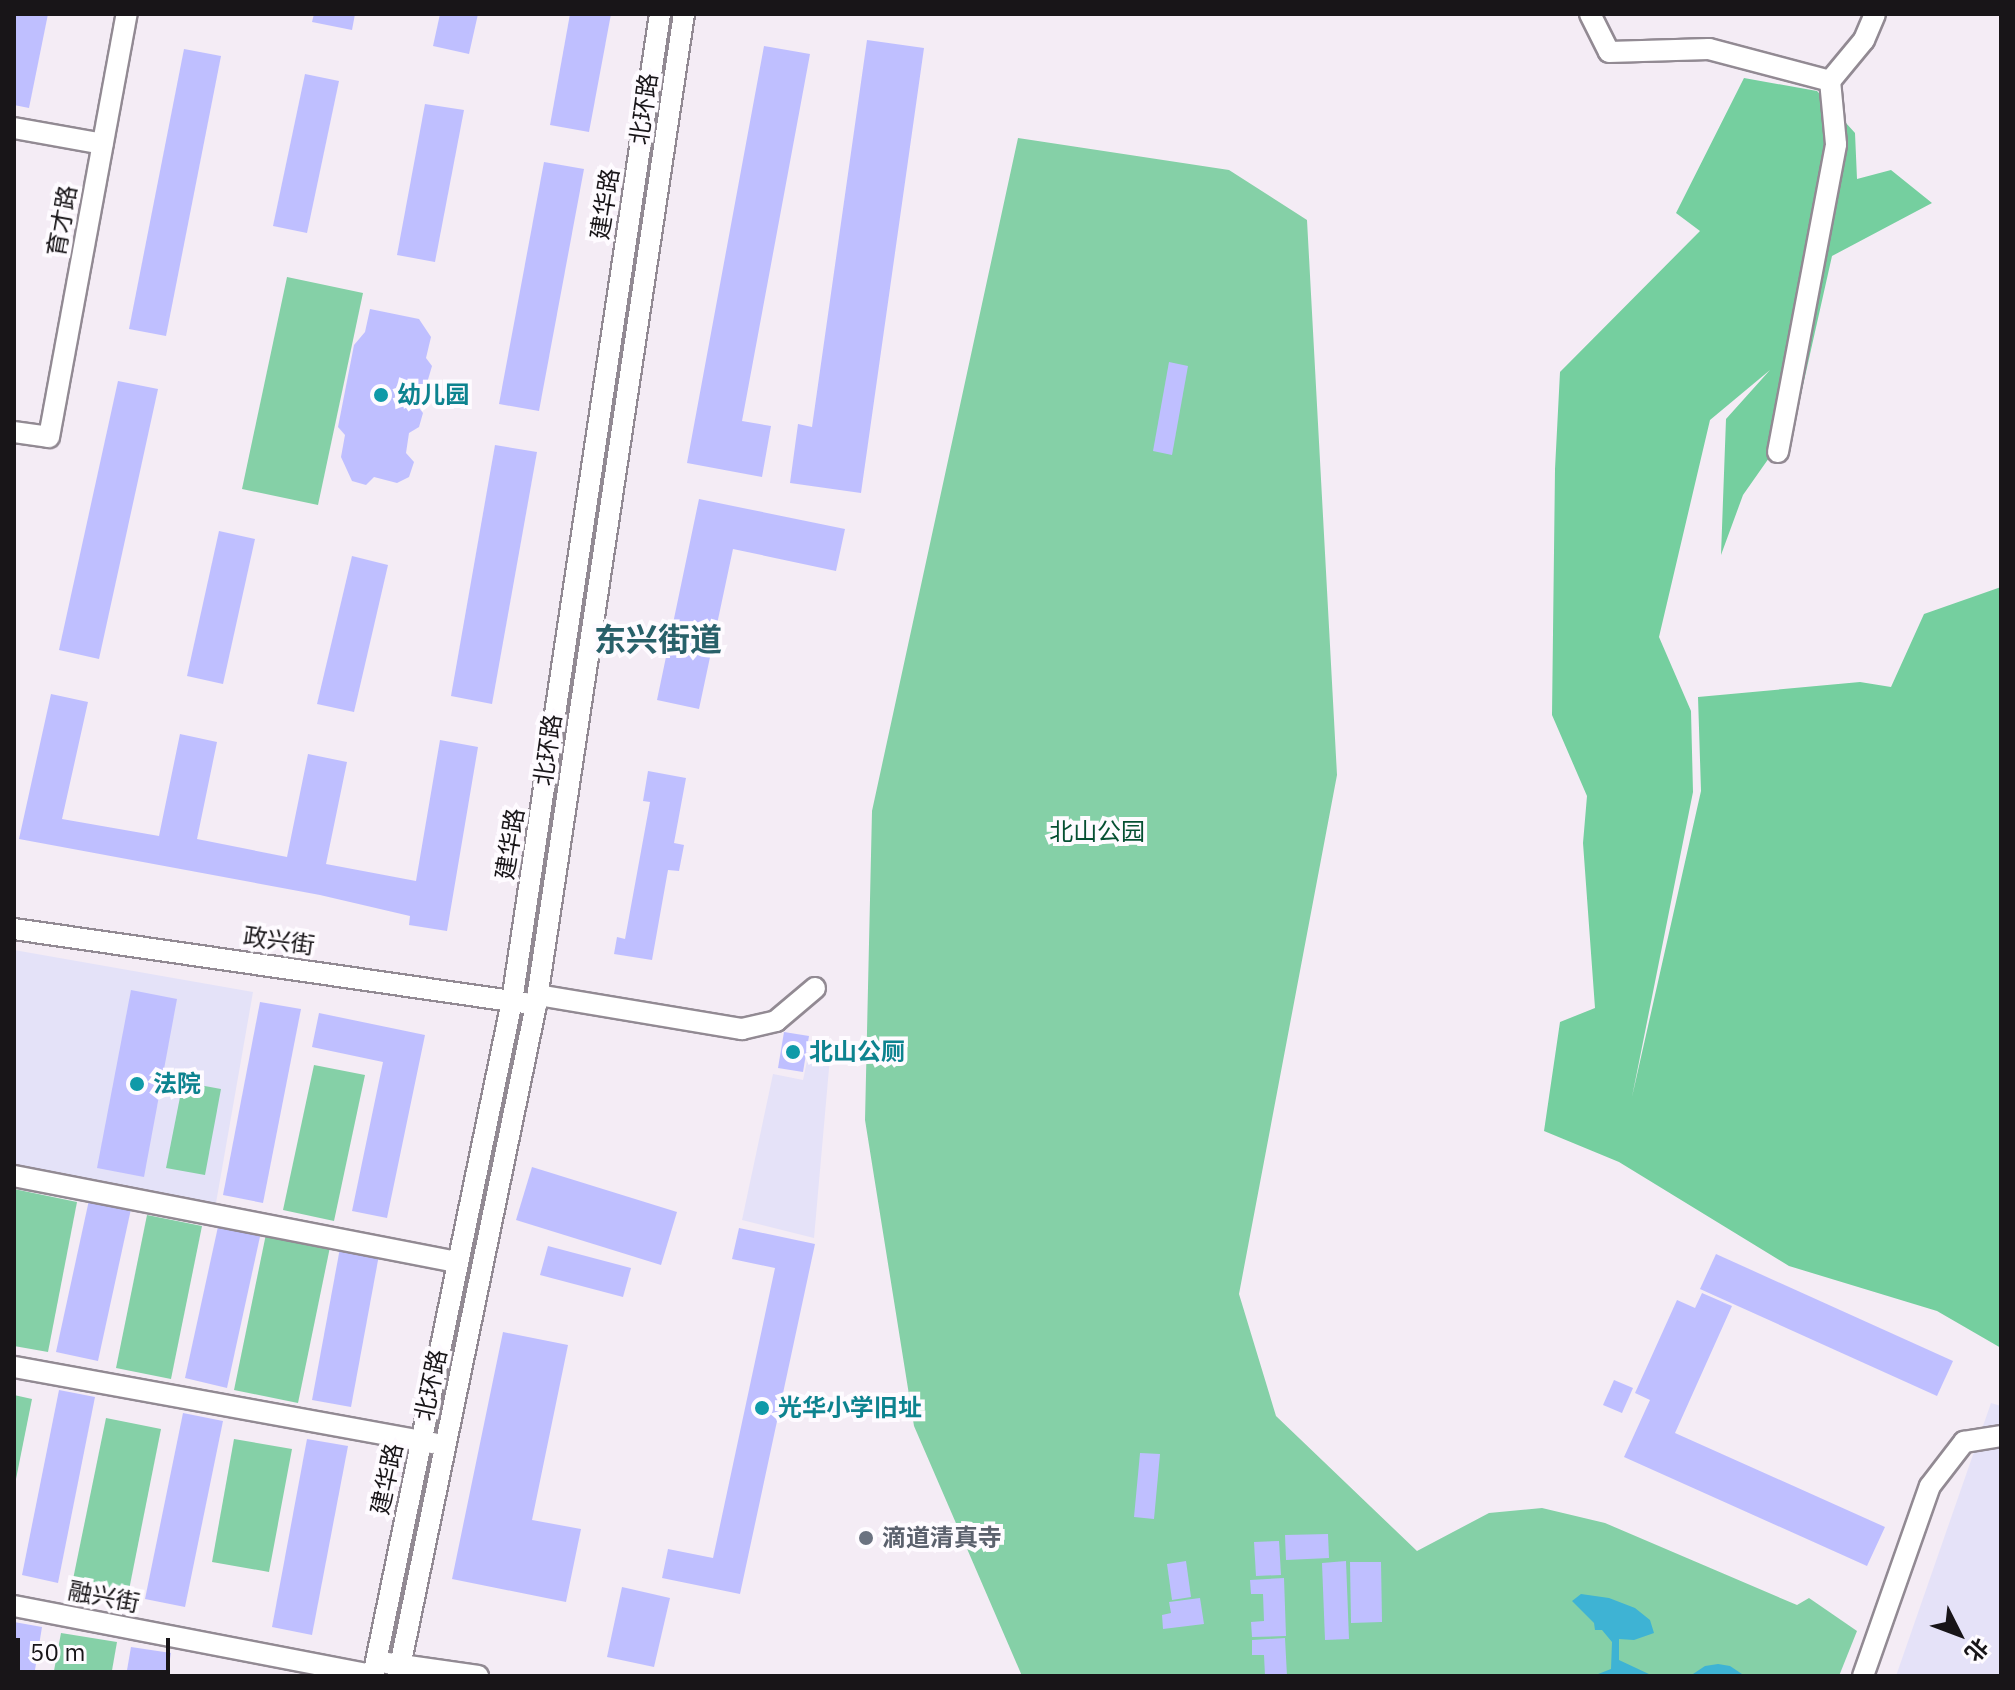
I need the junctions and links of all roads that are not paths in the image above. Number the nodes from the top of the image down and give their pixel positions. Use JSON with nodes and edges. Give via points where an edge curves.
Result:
{"nodes":[{"id":1,"x":127,"y":14,"type":"edge"},
{"id":2,"x":660,"y":14,"type":"edge"},
{"id":3,"x":684,"y":14,"type":"edge"},
{"id":4,"x":1590,"y":14,"type":"edge"},
{"id":5,"x":1875,"y":14,"type":"edge"},
{"id":6,"x":1830,"y":81,"type":"junction"},
{"id":7,"x":14,"y":128,"type":"edge"},
{"id":8,"x":103,"y":144,"type":"junction"},
{"id":9,"x":14,"y":432,"type":"edge"},
{"id":10,"x":1778,"y":452,"type":"dead end"},
{"id":11,"x":14,"y":929,"type":"edge"},
{"id":12,"x":815,"y":988,"type":"dead end"},
{"id":13,"x":537,"y":1000,"type":"junction"},
{"id":14,"x":512,"y":1001,"type":"junction"},
{"id":15,"x":14,"y":1176,"type":"edge"},
{"id":16,"x":458,"y":1262,"type":"junction"},
{"id":17,"x":14,"y":1367,"type":"edge"},
{"id":18,"x":2001,"y":1436,"type":"edge"},
{"id":19,"x":421,"y":1442,"type":"junction"},
{"id":20,"x":445,"y":1445,"type":"junction"},
{"id":21,"x":14,"y":1606,"type":"edge"},
{"id":22,"x":399,"y":1670,"type":"edge"},
{"id":23,"x":374,"y":1671,"type":"edge"},
{"id":24,"x":478,"y":1676,"type":"edge"},
{"id":25,"x":1863,"y":1676,"type":"edge"}],
"edges":[{"from":1,"to":8,"type":"street","name":"育才路"},
{"from":2,"to":14,"type":"street","name":"建华路"},
{"from":3,"to":13,"type":"street","name":"北环路"},
{"from":4,"to":6,"type":"street","via":[[1609,52],[1709,49]]},
{"from":5,"to":6,"type":"street","via":[[1864,40]]},
{"from":6,"to":10,"type":"street","via":[[1836,144]]},
{"from":7,"to":8,"type":"street"},
{"from":8,"to":9,"type":"street","name":"育才路","via":[[49,437]]},
{"from":11,"to":14,"type":"street","name":"政兴街"},
{"from":12,"to":13,"type":"street","name":"政兴街","via":[[776,1021],[742,1029]]},
{"from":13,"to":14,"type":"street","name":"政兴街"},
{"from":13,"to":20,"type":"street","name":"北环路"},
{"from":14,"to":16,"type":"street","name":"建华路"},
{"from":15,"to":16,"type":"street"},
{"from":16,"to":19,"type":"street","name":"建华路"},
{"from":17,"to":19,"type":"street"},
{"from":18,"to":25,"type":"street","via":[[1964,1442],[1930,1486]]},
{"from":19,"to":20,"type":"street"},
{"from":19,"to":23,"type":"street","name":"建华路"},
{"from":20,"to":22,"type":"street","name":"北环路"},
{"from":21,"to":23,"type":"street","name":"融兴街"},
{"from":22,"to":23,"type":"street","name":"融兴街"},
{"from":22,"to":24,"type":"street","name":"融兴街"}]}
